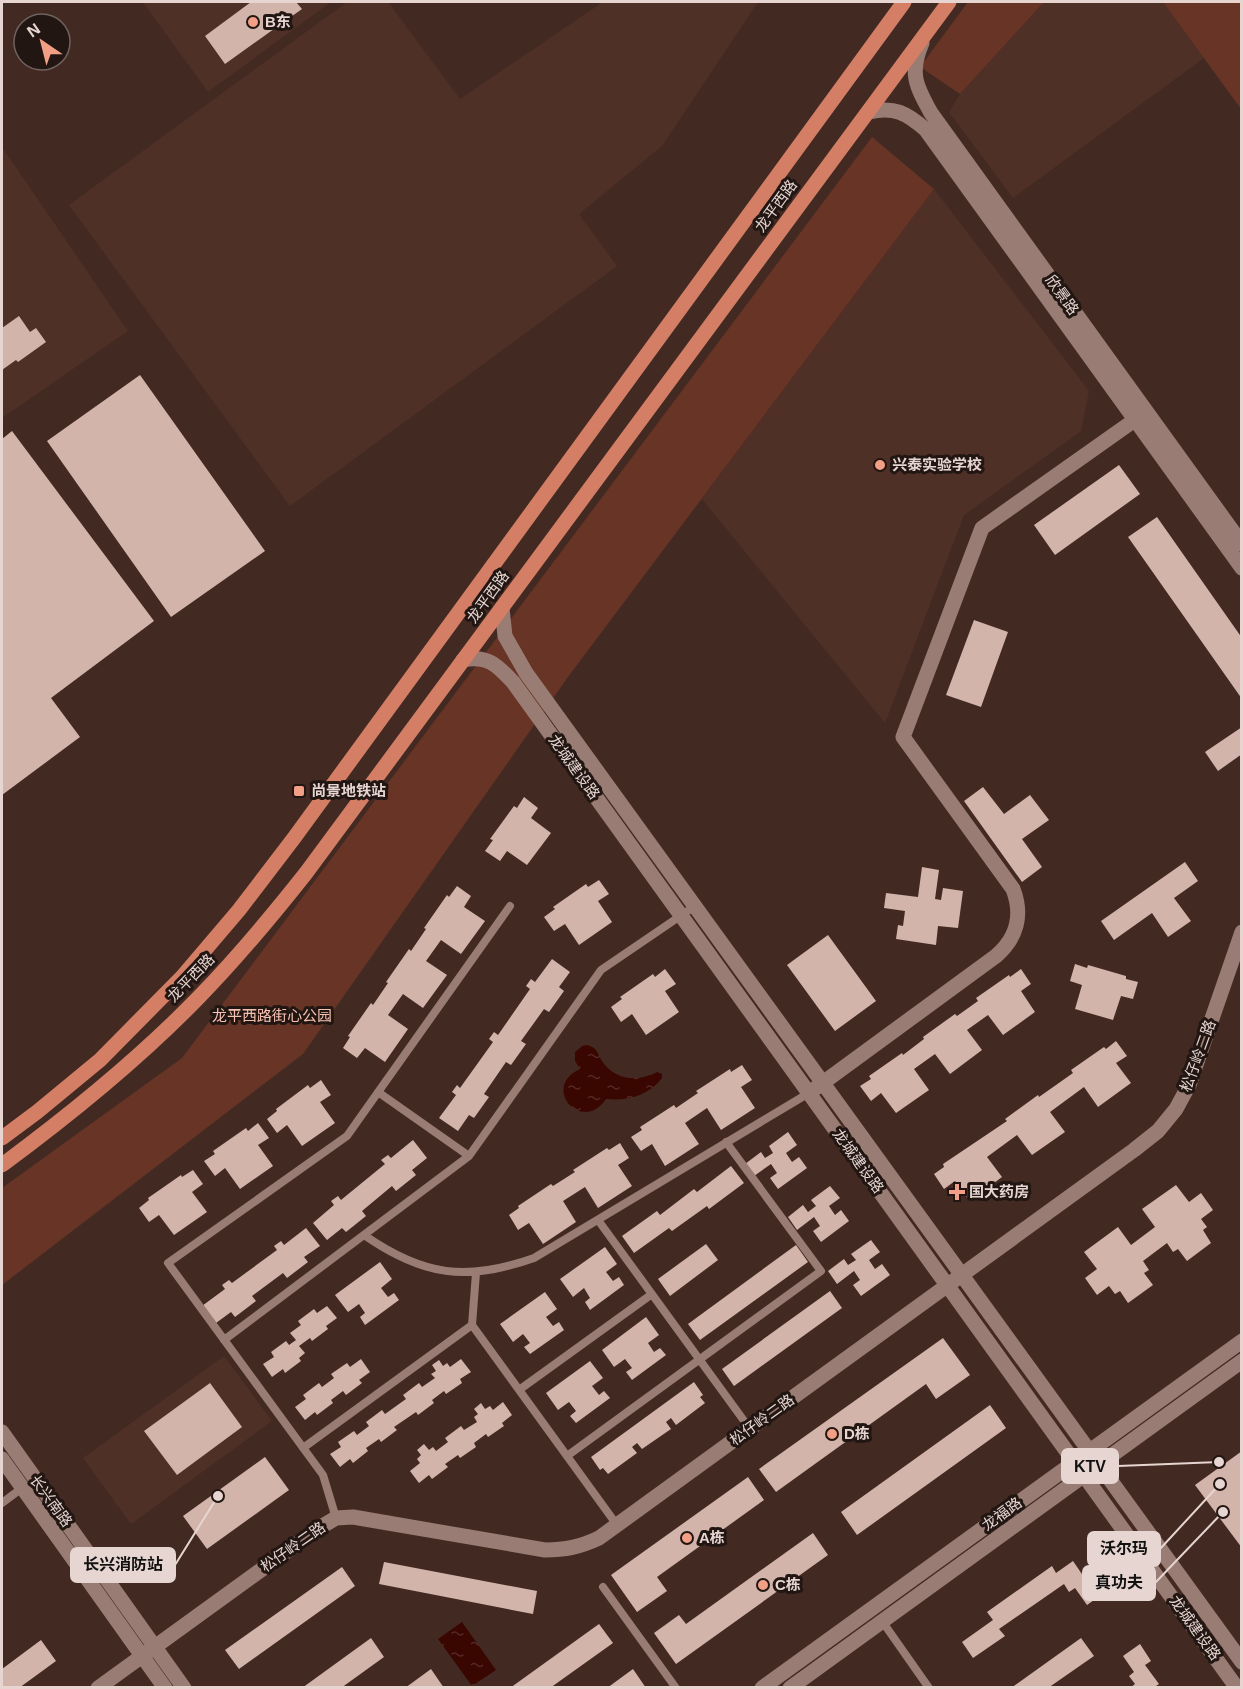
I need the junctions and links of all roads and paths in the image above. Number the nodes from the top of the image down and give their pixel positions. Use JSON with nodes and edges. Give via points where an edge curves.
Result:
{"nodes":[{"id":1,"x":904,"y":2,"type":"edge"},
{"id":2,"x":949,"y":2,"type":"edge"},
{"id":3,"x":925,"y":36,"type":"junction"},
{"id":4,"x":868,"y":112,"type":"junction"},
{"id":5,"x":1141,"y":416,"type":"junction"},
{"id":6,"x":1242,"y":543,"type":"edge"},
{"id":7,"x":1242,"y":568,"type":"edge"},
{"id":8,"x":502,"y":608,"type":"junction"},
{"id":9,"x":463,"y":660,"type":"junction"},
{"id":10,"x":510,"y":906,"type":"dead end"},
{"id":11,"x":695,"y":906,"type":"junction"},
{"id":12,"x":681,"y":916,"type":"junction"},
{"id":13,"x":1242,"y":932,"type":"edge"},
{"id":14,"x":823,"y":1083,"type":"junction"},
{"id":15,"x":378,"y":1092,"type":"junction"},
{"id":16,"x":809,"y":1093,"type":"junction"},
{"id":17,"x":2,"y":1138,"type":"edge"},
{"id":18,"x":726,"y":1142,"type":"junction"},
{"id":19,"x":470,"y":1156,"type":"junction"},
{"id":20,"x":2,"y":1165,"type":"edge"},
{"id":21,"x":597,"y":1220,"type":"junction"},
{"id":22,"x":364,"y":1235,"type":"junction"},
{"id":23,"x":476,"y":1273,"type":"junction"},
{"id":24,"x":962,"y":1275,"type":"junction"},
{"id":25,"x":948,"y":1285,"type":"junction"},
{"id":26,"x":652,"y":1294,"type":"junction"},
{"id":27,"x":472,"y":1325,"type":"junction"},
{"id":28,"x":224,"y":1340,"type":"junction"},
{"id":29,"x":1242,"y":1341,"type":"edge"},
{"id":30,"x":700,"y":1360,"type":"junction"},
{"id":31,"x":1242,"y":1361,"type":"edge"},
{"id":32,"x":519,"y":1390,"type":"junction"},
{"id":33,"x":750,"y":1429,"type":"junction"},
{"id":34,"x":2,"y":1432,"type":"edge"},
{"id":35,"x":303,"y":1449,"type":"junction"},
{"id":36,"x":1089,"y":1451,"type":"junction"},
{"id":37,"x":567,"y":1456,"type":"junction"},
{"id":38,"x":2,"y":1460,"type":"edge"},
{"id":39,"x":1075,"y":1462,"type":"junction"},
{"id":40,"x":1098,"y":1464,"type":"junction"},
{"id":41,"x":1084,"y":1475,"type":"junction"},
{"id":42,"x":22,"y":1488,"type":"junction"},
{"id":43,"x":2,"y":1503,"type":"edge"},
{"id":44,"x":336,"y":1518,"type":"junction"},
{"id":45,"x":617,"y":1525,"type":"junction"},
{"id":46,"x":603,"y":1587,"type":"dead end"},
{"id":47,"x":882,"y":1621,"type":"junction"},
{"id":48,"x":155,"y":1646,"type":"junction"},
{"id":49,"x":142,"y":1656,"type":"junction"},
{"id":50,"x":1242,"y":1662,"type":"edge"},
{"id":51,"x":98,"y":1688,"type":"edge"},
{"id":52,"x":165,"y":1688,"type":"edge"},
{"id":53,"x":184,"y":1688,"type":"edge"},
{"id":54,"x":676,"y":1688,"type":"edge"},
{"id":55,"x":762,"y":1688,"type":"edge"},
{"id":56,"x":790,"y":1688,"type":"edge"},
{"id":57,"x":929,"y":1688,"type":"edge"},
{"id":58,"x":1237,"y":1688,"type":"edge"}],
"edges":[{"from":1,"to":17,"type":"main road","name":"龙平西路","via":[[239,910],[182,976],[100,1060]]},
{"from":2,"to":3,"type":"main road","name":"龙平西路"},
{"from":3,"to":4,"type":"main road","name":"龙平西路"},
{"from":3,"to":5,"type":"street","name":"欣景路","via":[[915,60],[915,77],[931,113]]},
{"from":4,"to":5,"type":"street","name":"欣景路","via":[[884,108],[899,111],[926,130]]},
{"from":4,"to":8,"type":"main road","name":"龙平西路"},
{"from":5,"to":6,"type":"street","name":"欣景路"},
{"from":5,"to":7,"type":"street","name":"欣景路"},
{"from":5,"to":14,"type":"street","via":[[981,528],[903,737],[1013,889],[1018,907],[1014,934],[996,956]]},
{"from":8,"to":9,"type":"main road","name":"龙平西路"},
{"from":8,"to":11,"type":"street","name":"龙城建设路","via":[[505,636],[515,656]]},
{"from":9,"to":12,"type":"street","name":"龙城建设路","via":[[488,660],[513,682]]},
{"from":9,"to":20,"type":"main road","name":"龙平西路","via":[[264,926],[199,997],[141,1052]]},
{"from":10,"to":15,"type":"lane"},
{"from":11,"to":12,"type":"lane"},
{"from":11,"to":14,"type":"street","name":"龙城建设路"},
{"from":12,"to":16,"type":"street","name":"龙城建设路"},
{"from":12,"to":19,"type":"lane","via":[[601,970]]},
{"from":13,"to":24,"type":"street","name":"松仔岭二路","via":[[1189,1085],[1176,1109],[1158,1131],[1134,1150]]},
{"from":14,"to":16,"type":"street"},
{"from":14,"to":24,"type":"street","name":"龙城建设路"},
{"from":15,"to":19,"type":"lane"},
{"from":15,"to":28,"type":"lane","via":[[347,1136],[168,1263]]},
{"from":16,"to":18,"type":"lane"},
{"from":16,"to":25,"type":"street","name":"龙城建设路"},
{"from":18,"to":21,"type":"lane"},
{"from":18,"to":30,"type":"lane","via":[[820,1272]]},
{"from":19,"to":22,"type":"lane"},
{"from":21,"to":23,"type":"lane","via":[[534,1258]]},
{"from":21,"to":26,"type":"lane"},
{"from":22,"to":23,"type":"lane","via":[[416,1265]]},
{"from":22,"to":28,"type":"lane"},
{"from":23,"to":27,"type":"lane"},
{"from":24,"to":25,"type":"street","name":"松仔岭二路"},
{"from":24,"to":36,"type":"street","name":"龙城建设路"},
{"from":25,"to":33,"type":"street","name":"松仔岭二路"},
{"from":25,"to":39,"type":"street","name":"龙城建设路"},
{"from":26,"to":30,"type":"lane"},
{"from":26,"to":32,"type":"lane"},
{"from":27,"to":32,"type":"lane"},
{"from":27,"to":35,"type":"lane"},
{"from":28,"to":35,"type":"lane"},
{"from":29,"to":36,"type":"street","name":"龙福路"},
{"from":30,"to":33,"type":"lane"},
{"from":30,"to":37,"type":"lane"},
{"from":31,"to":40,"type":"street","name":"龙福路"},
{"from":32,"to":37,"type":"lane"},
{"from":33,"to":45,"type":"street","name":"松仔岭二路"},
{"from":34,"to":48,"type":"street","name":"长兴南路"},
{"from":35,"to":44,"type":"lane","via":[[323,1475]]},
{"from":36,"to":39,"type":"street","name":"龙福路"},
{"from":36,"to":40,"type":"street","name":"龙城建设路"},
{"from":37,"to":45,"type":"lane"},
{"from":38,"to":42,"type":"street","name":"长兴南路"},
{"from":39,"to":41,"type":"street","name":"龙城建设路"},
{"from":39,"to":55,"type":"street","name":"龙福路"},
{"from":40,"to":41,"type":"street","name":"龙福路"},
{"from":40,"to":50,"type":"street","name":"龙城建设路"},
{"from":41,"to":47,"type":"street","name":"龙福路"},
{"from":41,"to":58,"type":"street","name":"龙城建设路"},
{"from":42,"to":43,"type":"lane"},
{"from":42,"to":49,"type":"street","name":"长兴南路"},
{"from":44,"to":45,"type":"street","name":"松仔岭二路","via":[[353,1517],[545,1550],[580,1547]]},
{"from":44,"to":48,"type":"street","name":"松仔岭二路"},
{"from":46,"to":54,"type":"lane"},
{"from":47,"to":56,"type":"street","name":"龙福路"},
{"from":47,"to":57,"type":"lane"},
{"from":48,"to":49,"type":"street","name":"松仔岭二路"},
{"from":48,"to":53,"type":"street","name":"长兴南路"},
{"from":49,"to":51,"type":"street","name":"松仔岭二路"},
{"from":49,"to":52,"type":"street","name":"长兴南路"}]}
